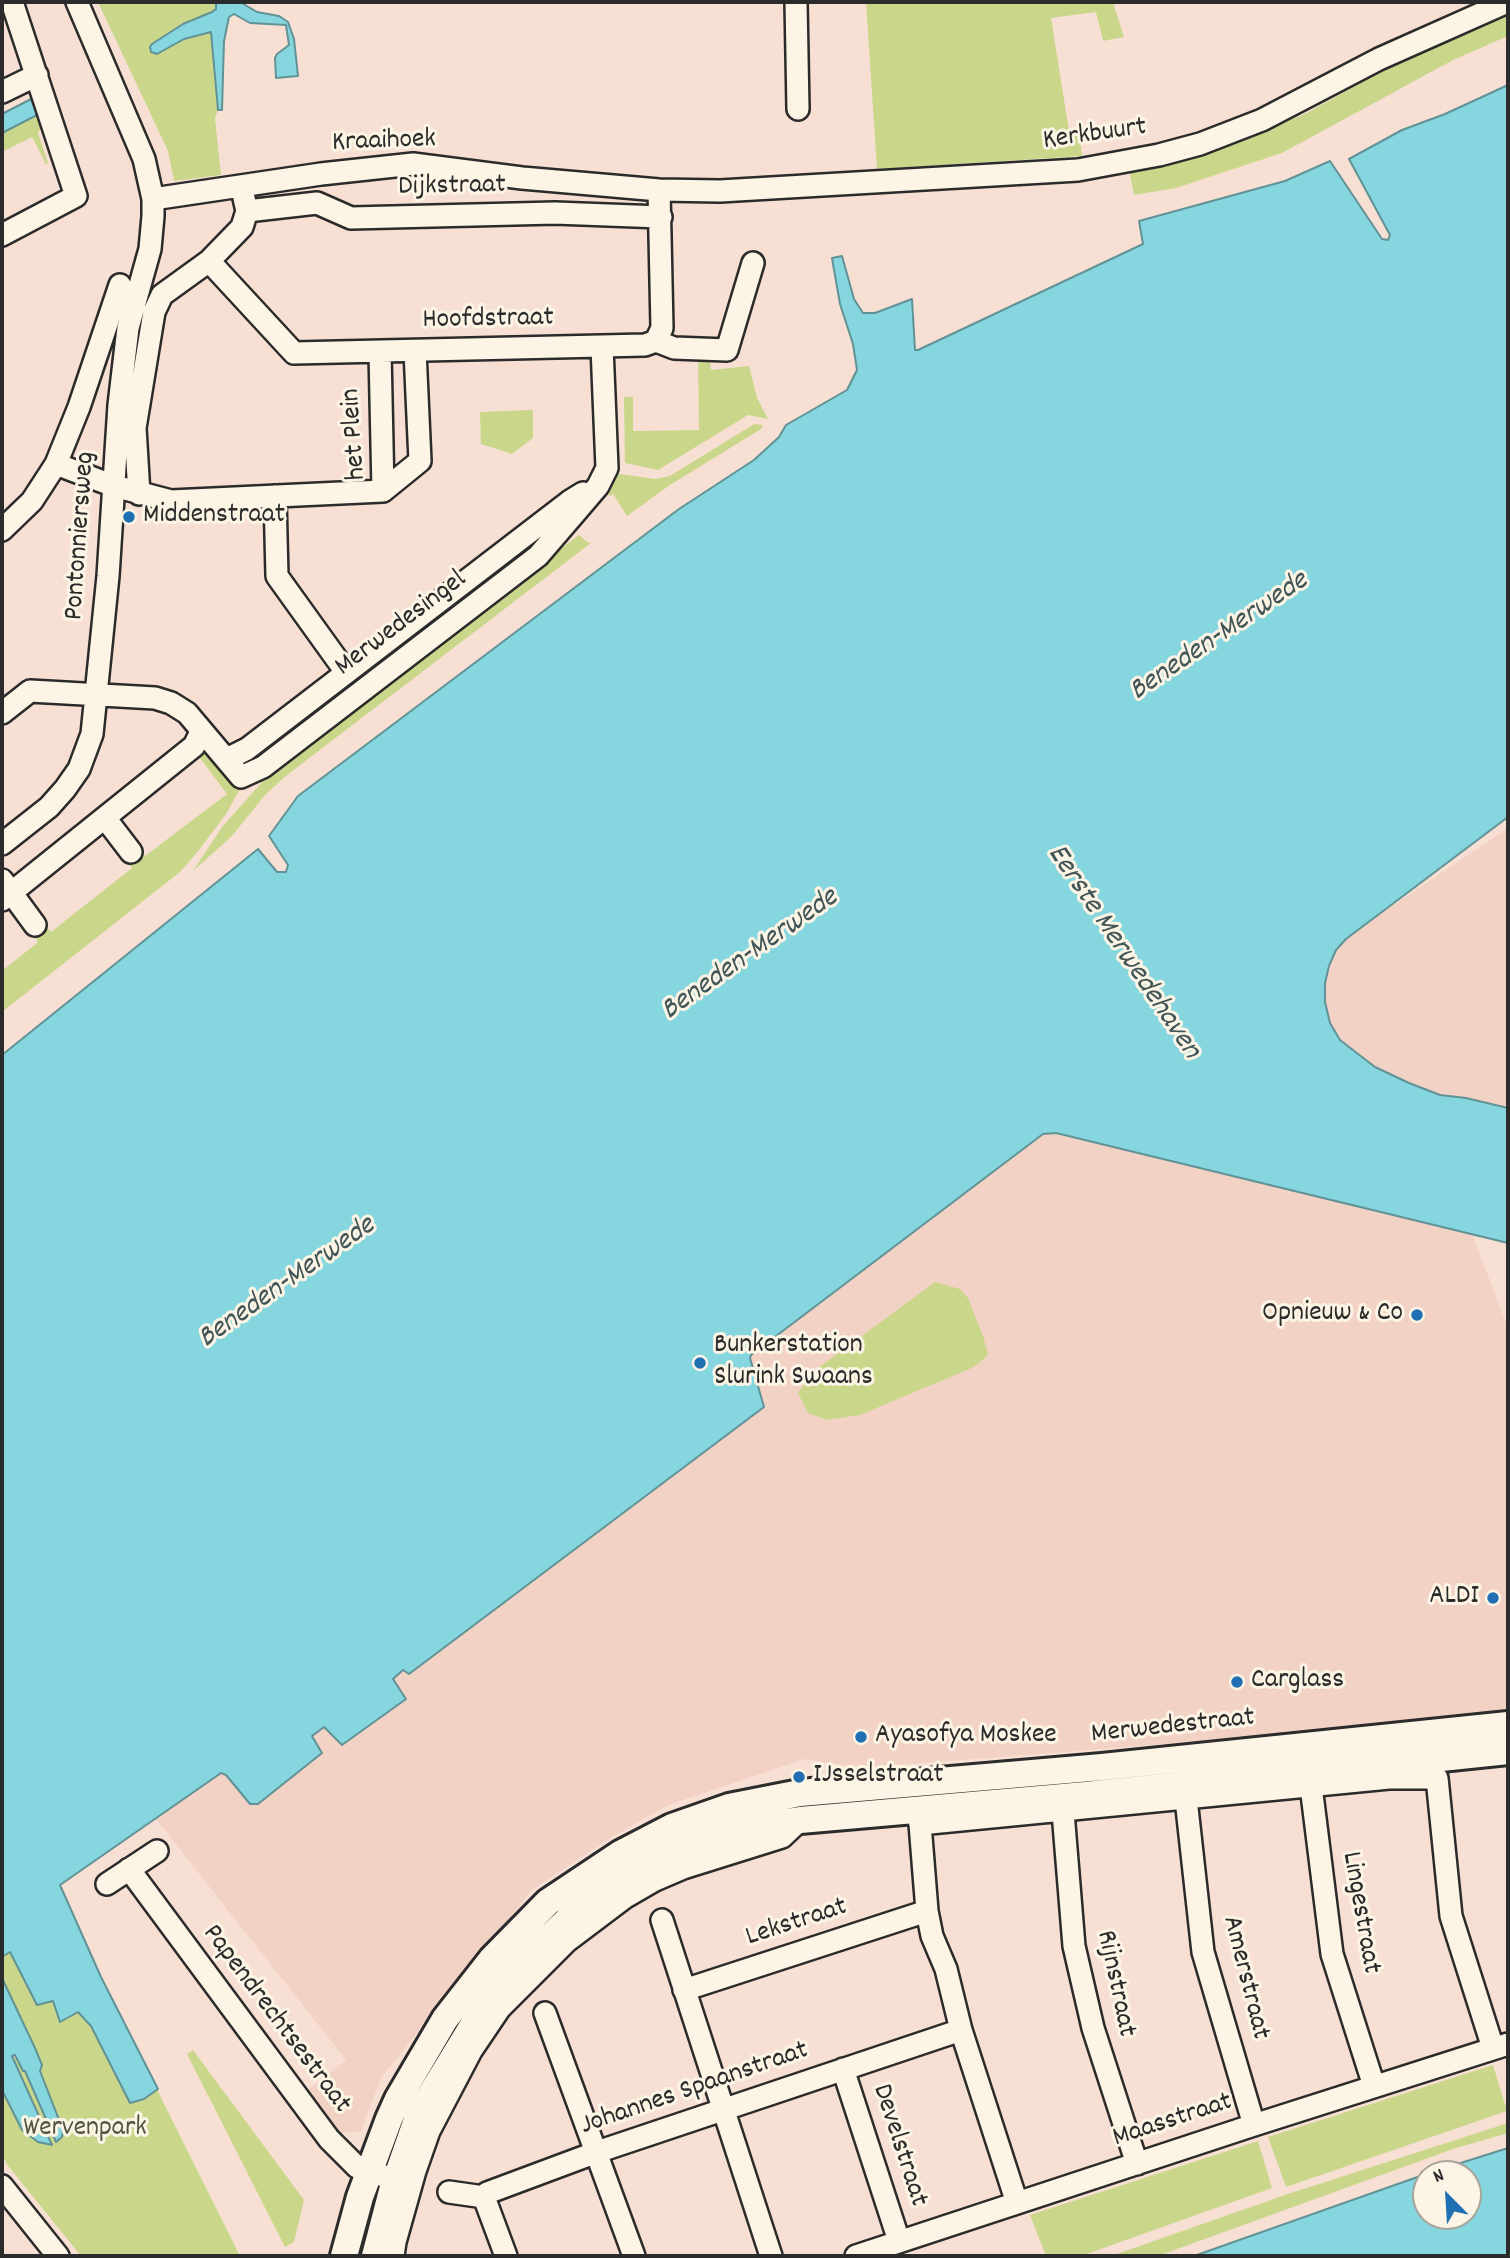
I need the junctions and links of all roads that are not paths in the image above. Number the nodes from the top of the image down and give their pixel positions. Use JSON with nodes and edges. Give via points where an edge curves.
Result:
{"nodes":[{"id":1,"x":12,"y":2,"type":"edge"},
{"id":2,"x":77,"y":2,"type":"edge"},
{"id":3,"x":796,"y":2,"type":"edge"},
{"id":4,"x":1507,"y":2,"type":"edge"},
{"id":5,"x":37,"y":75,"type":"junction"},
{"id":6,"x":2,"y":92,"type":"edge"},
{"id":7,"x":798,"y":109,"type":"dead end"},
{"id":8,"x":242,"y":186,"type":"junction"},
{"id":9,"x":660,"y":190,"type":"junction"},
{"id":10,"x":153,"y":199,"type":"junction"},
{"id":11,"x":247,"y":211,"type":"junction"},
{"id":12,"x":661,"y":217,"type":"junction"},
{"id":13,"x":2,"y":234,"type":"edge"},
{"id":14,"x":209,"y":261,"type":"junction"},
{"id":15,"x":753,"y":262,"type":"dead end"},
{"id":16,"x":120,"y":285,"type":"dead end"},
{"id":17,"x":656,"y":341,"type":"junction"},
{"id":18,"x":602,"y":347,"type":"junction"},
{"id":19,"x":415,"y":351,"type":"junction"},
{"id":20,"x":380,"y":352,"type":"junction"},
{"id":21,"x":56,"y":464,"type":"junction"},
{"id":22,"x":114,"y":486,"type":"junction"},
{"id":23,"x":598,"y":486,"type":"junction"},
{"id":24,"x":383,"y":491,"type":"junction"},
{"id":25,"x":139,"y":494,"type":"junction"},
{"id":26,"x":275,"y":496,"type":"junction"},
{"id":27,"x":2,"y":530,"type":"edge"},
{"id":28,"x":346,"y":672,"type":"junction"},
{"id":29,"x":97,"y":694,"type":"junction"},
{"id":30,"x":2,"y":713,"type":"edge"},
{"id":31,"x":201,"y":732,"type":"junction"},
{"id":32,"x":227,"y":759,"type":"junction"},
{"id":33,"x":105,"y":818,"type":"junction"},
{"id":34,"x":2,"y":844,"type":"edge"},
{"id":35,"x":131,"y":852,"type":"dead end"},
{"id":36,"x":5,"y":891,"type":"edge"},
{"id":37,"x":35,"y":925,"type":"dead end"},
{"id":38,"x":1499,"y":1739,"type":"edge"},
{"id":39,"x":1410,"y":1761,"type":"junction"},
{"id":40,"x":1389,"y":1778,"type":"junction"},
{"id":41,"x":1086,"y":1782,"type":"junction"},
{"id":42,"x":1311,"y":1786,"type":"junction"},
{"id":43,"x":1186,"y":1799,"type":"junction"},
{"id":44,"x":1063,"y":1812,"type":"junction"},
{"id":45,"x":918,"y":1817,"type":"junction"},
{"id":46,"x":800,"y":1820,"type":"junction"},
{"id":47,"x":662,"y":1836,"type":"junction"},
{"id":48,"x":157,"y":1850,"type":"dead end"},
{"id":49,"x":129,"y":1869,"type":"junction"},
{"id":50,"x":107,"y":1884,"type":"dead end"},
{"id":51,"x":927,"y":1911,"type":"junction"},
{"id":52,"x":662,"y":1920,"type":"dead end"},
{"id":53,"x":684,"y":1990,"type":"junction"},
{"id":54,"x":545,"y":2013,"type":"dead end"},
{"id":55,"x":961,"y":2030,"type":"junction"},
{"id":56,"x":1501,"y":2046,"type":"edge"},
{"id":57,"x":843,"y":2069,"type":"junction"},
{"id":58,"x":1374,"y":2086,"type":"junction"},
{"id":59,"x":724,"y":2108,"type":"junction"},
{"id":60,"x":1254,"y":2125,"type":"junction"},
{"id":61,"x":597,"y":2152,"type":"junction"},
{"id":62,"x":1137,"y":2164,"type":"junction"},
{"id":63,"x":369,"y":2171,"type":"junction"},
{"id":64,"x":396,"y":2180,"type":"junction"},
{"id":65,"x":2,"y":2186,"type":"edge"},
{"id":66,"x":449,"y":2192,"type":"dead end"},
{"id":67,"x":484,"y":2197,"type":"junction"},
{"id":68,"x":1017,"y":2203,"type":"junction"},
{"id":69,"x":900,"y":2241,"type":"junction"},
{"id":70,"x":58,"y":2256,"type":"edge"},
{"id":71,"x":344,"y":2256,"type":"edge"},
{"id":72,"x":375,"y":2256,"type":"edge"},
{"id":73,"x":393,"y":2256,"type":"edge"},
{"id":74,"x":506,"y":2256,"type":"edge"},
{"id":75,"x":634,"y":2256,"type":"edge"},
{"id":76,"x":771,"y":2256,"type":"edge"},
{"id":77,"x":856,"y":2256,"type":"edge"}],
"edges":[{"from":1,"to":5,"type":"street"},
{"from":2,"to":10,"type":"street","name":"Pontonniersweg","via":[[144,159]]},
{"from":3,"to":7,"type":"street"},
{"from":4,"to":9,"type":"street","name":"Kerkbuurt","via":[[1379,59],[1262,120],[1159,155],[1078,170],[1008,175],[720,191]]},
{"from":5,"to":6,"type":"street"},
{"from":5,"to":13,"type":"street","via":[[76,196]]},
{"from":8,"to":9,"type":"street","name":"Kraaihoek","via":[[413,164]]},
{"from":8,"to":10,"type":"street","name":"Kraaihoek"},
{"from":8,"to":11,"type":"street"},
{"from":9,"to":12,"type":"street"},
{"from":10,"to":22,"type":"street","name":"Pontonniersweg","via":[[150,249],[128,328]]},
{"from":11,"to":12,"type":"street","name":"Dijkstraat","via":[[317,203],[351,218],[555,213]]},
{"from":11,"to":14,"type":"street","via":[[243,227]]},
{"from":12,"to":17,"type":"street","via":[[662,328]]},
{"from":14,"to":20,"type":"street","name":"Hoofdstraat","via":[[294,353]]},
{"from":14,"to":25,"type":"street","via":[[162,295],[154,312],[135,428]]},
{"from":15,"to":17,"type":"street","via":[[727,349],[674,348]]},
{"from":16,"to":21,"type":"street"},
{"from":17,"to":18,"type":"street","name":"Hoofdstraat"},
{"from":18,"to":19,"type":"street","name":"Hoofdstraat"},
{"from":18,"to":23,"type":"street","name":"Merwedesingel","via":[[607,468]]},
{"from":19,"to":20,"type":"street","name":"Hoofdstraat"},
{"from":19,"to":24,"type":"street","name":"het Plein","via":[[420,461]]},
{"from":20,"to":24,"type":"street","name":"het Plein"},
{"from":21,"to":22,"type":"street"},
{"from":21,"to":27,"type":"street","via":[[32,501]]},
{"from":22,"to":25,"type":"street"},
{"from":22,"to":29,"type":"street","name":"Pontonniersweg"},
{"from":23,"to":28,"type":"street","name":"Merwedesingel","via":[[570,501]]},
{"from":23,"to":32,"type":"street","name":"Merwedesingel","via":[[538,556],[263,767],[241,776]]},
{"from":24,"to":26,"type":"street"},
{"from":25,"to":26,"type":"street","via":[[171,501]]},
{"from":26,"to":28,"type":"street","via":[[277,576]]},
{"from":28,"to":32,"type":"street","name":"Merwedesingel","via":[[247,749]]},
{"from":29,"to":30,"type":"street","name":"Merwedesingel","via":[[30,691]]},
{"from":29,"to":31,"type":"street","name":"Merwedesingel","via":[[171,703],[187,713]]},
{"from":29,"to":34,"type":"street","name":"Pontonniersweg","via":[[92,734],[79,769],[49,807]]},
{"from":31,"to":32,"type":"street","name":"Merwedesingel"},
{"from":31,"to":33,"type":"street","via":[[194,746]]},
{"from":33,"to":35,"type":"street"},
{"from":33,"to":36,"type":"street"},
{"from":36,"to":37,"type":"street"},
{"from":38,"to":39,"type":"main road","name":"Merwedestraat"},
{"from":38,"to":41,"type":"main road","name":"Merwedestraat"},
{"from":39,"to":40,"type":"street"},
{"from":39,"to":41,"type":"main road","name":"Merwedestraat"},
{"from":40,"to":42,"type":"street","name":"Merwedestraat"},
{"from":40,"to":56,"type":"street","name":"Merwedestraat","via":[[1437,1779],[1451,1916]]},
{"from":41,"to":45,"type":"main road","name":"Merwedestraat"},
{"from":41,"to":47,"type":"main road","name":"Merwedestraat","via":[[800,1793],[729,1807],[672,1827]]},
{"from":42,"to":43,"type":"street","name":"Merwedestraat"},
{"from":42,"to":58,"type":"street","name":"Lingestraat","via":[[1332,1954]]},
{"from":43,"to":44,"type":"street","name":"Merwedestraat"},
{"from":43,"to":60,"type":"street","name":"Amerstraat","via":[[1203,1952]]},
{"from":44,"to":45,"type":"street","name":"Merwedestraat"},
{"from":44,"to":62,"type":"street","name":"Rijnstraat","via":[[1074,1946],[1093,2028]]},
{"from":45,"to":46,"type":"main road","name":"Merwedestraat"},
{"from":45,"to":51,"type":"street"},
{"from":46,"to":47,"type":"main road","name":"Merwedestraat"},
{"from":46,"to":73,"type":"street","via":[[782,1837],[683,1868],[624,1898],[567,1941],[500,2008],[471,2051],[429,2132]]},
{"from":47,"to":63,"type":"main road","name":"Merwedestraat","via":[[620,1854],[548,1902],[492,1959],[445,2019],[398,2099]]},
{"from":47,"to":64,"type":"main road","name":"Merwedestraat","via":[[634,1873],[574,1914],[486,2004],[419,2114]]},
{"from":48,"to":49,"type":"street"},
{"from":49,"to":50,"type":"street"},
{"from":49,"to":63,"type":"street","name":"Papendrechtsestraat","via":[[329,2139],[357,2167]]},
{"from":51,"to":53,"type":"street","name":"Lekstraat"},
{"from":51,"to":55,"type":"street"},
{"from":52,"to":53,"type":"street"},
{"from":53,"to":59,"type":"street"},
{"from":54,"to":61,"type":"street"},
{"from":55,"to":57,"type":"street","name":"Johannes Spaanstraat"},
{"from":55,"to":68,"type":"street"},
{"from":56,"to":58,"type":"street","name":"Maasstraat"},
{"from":57,"to":59,"type":"street","name":"Johannes Spaanstraat"},
{"from":57,"to":69,"type":"street","name":"Develstraat"},
{"from":58,"to":60,"type":"street","name":"Maasstraat"},
{"from":59,"to":61,"type":"street","name":"Johannes Spaanstraat"},
{"from":59,"to":76,"type":"street"},
{"from":60,"to":62,"type":"street","name":"Maasstraat"},
{"from":61,"to":67,"type":"street","name":"Johannes Spaanstraat"},
{"from":61,"to":75,"type":"street"},
{"from":62,"to":68,"type":"street","name":"Maasstraat"},
{"from":63,"to":64,"type":"street","name":"Papendrechtsestraat"},
{"from":63,"to":71,"type":"main road","name":"Merwedestraat"},
{"from":64,"to":72,"type":"main road","name":"Merwedestraat"},
{"from":65,"to":70,"type":"street"},
{"from":66,"to":67,"type":"street"},
{"from":67,"to":74,"type":"street"},
{"from":68,"to":69,"type":"street","name":"Maasstraat"},
{"from":69,"to":77,"type":"street","name":"Maasstraat"}]}
